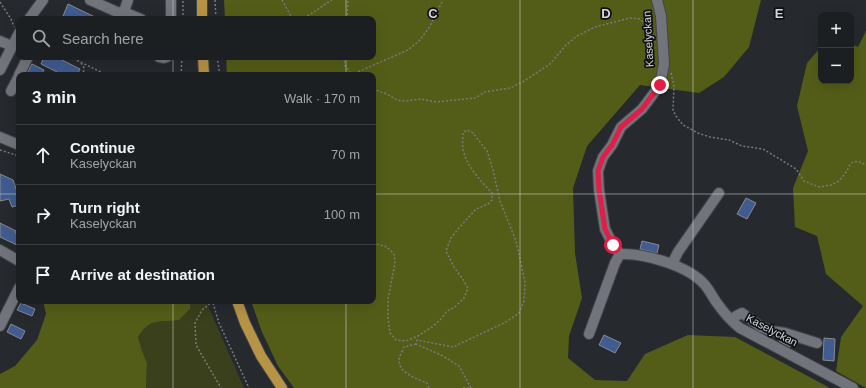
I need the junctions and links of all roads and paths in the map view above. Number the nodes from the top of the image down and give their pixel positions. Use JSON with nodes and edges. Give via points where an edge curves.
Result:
{"nodes":[{"id":1,"x":43,"y":0,"type":"edge"},
{"id":2,"x":90,"y":0,"type":"edge"},
{"id":3,"x":128,"y":0,"type":"edge"},
{"id":4,"x":171,"y":0,"type":"edge"},
{"id":5,"x":183,"y":0,"type":"edge"},
{"id":6,"x":202,"y":0,"type":"edge"},
{"id":7,"x":215,"y":0,"type":"edge"},
{"id":8,"x":282,"y":0,"type":"edge"},
{"id":9,"x":332,"y":0,"type":"edge"},
{"id":10,"x":348,"y":0,"type":"edge"},
{"id":11,"x":443,"y":0,"type":"edge"},
{"id":12,"x":657,"y":0,"type":"edge"},
{"id":13,"x":0,"y":2,"type":"edge"},
{"id":14,"x":106,"y":3,"type":"edge"},
{"id":15,"x":123,"y":14,"type":"junction"},
{"id":16,"x":31,"y":16,"type":"edge"},
{"id":17,"x":134,"y":16,"type":"edge"},
{"id":18,"x":171,"y":16,"type":"edge"},
{"id":19,"x":183,"y":16,"type":"edge"},
{"id":20,"x":202,"y":16,"type":"edge"},
{"id":21,"x":216,"y":16,"type":"edge"},
{"id":22,"x":291,"y":16,"type":"edge"},
{"id":23,"x":309,"y":16,"type":"edge"},
{"id":24,"x":347,"y":16,"type":"edge"},
{"id":25,"x":16,"y":29,"type":"edge"},
{"id":26,"x":16,"y":34,"type":"edge"},
{"id":27,"x":0,"y":41,"type":"edge"},
{"id":28,"x":654,"y":43,"type":"dead end"},
{"id":29,"x":12,"y":46,"type":"junction"},
{"id":30,"x":26,"y":60,"type":"edge"},
{"id":31,"x":76,"y":60,"type":"edge"},
{"id":32,"x":182,"y":60,"type":"edge"},
{"id":33,"x":204,"y":60,"type":"edge"},
{"id":34,"x":218,"y":60,"type":"edge"},
{"id":35,"x":344,"y":60,"type":"edge"},
{"id":36,"x":80,"y":62,"type":"junction"},
{"id":37,"x":0,"y":70,"type":"edge"},
{"id":38,"x":671,"y":71,"type":"dead end"},
{"id":39,"x":20,"y":72,"type":"edge"},
{"id":40,"x":83,"y":72,"type":"edge"},
{"id":41,"x":101,"y":72,"type":"edge"},
{"id":42,"x":181,"y":72,"type":"edge"},
{"id":43,"x":204,"y":72,"type":"edge"},
{"id":44,"x":220,"y":72,"type":"edge"},
{"id":45,"x":349,"y":72,"type":"edge"},
{"id":46,"x":358,"y":72,"type":"edge"},
{"id":47,"x":16,"y":82,"type":"edge"},
{"id":48,"x":376,"y":90,"type":"edge"},
{"id":49,"x":12,"y":92,"type":"dead end"},
{"id":50,"x":0,"y":137,"type":"edge"},
{"id":51,"x":16,"y":144,"type":"edge"},
{"id":52,"x":0,"y":150,"type":"edge"},
{"id":53,"x":16,"y":155,"type":"edge"},
{"id":54,"x":866,"y":166,"type":"edge"},
{"id":55,"x":719,"y":193,"type":"dead end"},
{"id":56,"x":376,"y":243,"type":"edge"},
{"id":57,"x":0,"y":250,"type":"edge"},
{"id":58,"x":620,"y":254,"type":"junction"},
{"id":59,"x":16,"y":259,"type":"edge"},
{"id":60,"x":672,"y":264,"type":"junction"},
{"id":61,"x":16,"y":294,"type":"edge"},
{"id":62,"x":209,"y":304,"type":"edge"},
{"id":63,"x":213,"y":304,"type":"edge"},
{"id":64,"x":238,"y":304,"type":"edge"},
{"id":65,"x":732,"y":321,"type":"junction"},
{"id":66,"x":0,"y":326,"type":"edge"},
{"id":67,"x":589,"y":334,"type":"dead end"},
{"id":68,"x":818,"y":343,"type":"dead end"},
{"id":69,"x":416,"y":344,"type":"junction"},
{"id":70,"x":248,"y":384,"type":"junction"},
{"id":71,"x":221,"y":388,"type":"edge"},
{"id":72,"x":246,"y":388,"type":"edge"},
{"id":73,"x":249,"y":388,"type":"edge"},
{"id":74,"x":282,"y":388,"type":"edge"},
{"id":75,"x":429,"y":388,"type":"edge"},
{"id":76,"x":463,"y":388,"type":"edge"},
{"id":77,"x":472,"y":388,"type":"edge"},
{"id":78,"x":853,"y":388,"type":"edge"}],
"edges":[{"from":1,"to":16,"type":"street"},
{"from":2,"to":14,"type":"street"},
{"from":3,"to":15,"type":"street"},
{"from":4,"to":18,"type":"street"},
{"from":5,"to":19,"type":"path"},
{"from":6,"to":20,"type":"main road"},
{"from":7,"to":21,"type":"path"},
{"from":8,"to":22,"type":"path"},
{"from":9,"to":23,"type":"path"},
{"from":10,"to":24,"type":"path"},
{"from":11,"to":46,"type":"path","via":[[420,40],[408,50]]},
{"from":12,"to":58,"type":"street","name":"Kaselyckan","via":[[661,16],[664,64],[660,85],[642,109],[621,127],[603,157],[598,171],[605,229]]},
{"from":13,"to":25,"type":"path"},
{"from":14,"to":15,"type":"street"},
{"from":15,"to":17,"type":"street"},
{"from":26,"to":29,"type":"street"},
{"from":27,"to":29,"type":"street"},
{"from":28,"to":48,"type":"path","via":[[644,23],[640,19],[630,18],[595,27],[577,36],[550,64],[524,81],[510,88],[485,92],[475,98],[436,102],[421,99],[405,101]]},
{"from":29,"to":37,"type":"street"},
{"from":30,"to":39,"type":"street"},
{"from":31,"to":36,"type":"path"},
{"from":32,"to":42,"type":"path"},
{"from":33,"to":43,"type":"main road"},
{"from":34,"to":44,"type":"path"},
{"from":35,"to":45,"type":"path"},
{"from":36,"to":40,"type":"path"},
{"from":36,"to":41,"type":"path"},
{"from":38,"to":54,"type":"path","via":[[676,116],[683,125],[698,133],[729,140],[742,146],[763,149],[796,169],[804,182],[820,187],[839,181],[854,161],[862,162]]},
{"from":47,"to":49,"type":"street"},
{"from":50,"to":51,"type":"street"},
{"from":52,"to":53,"type":"path"},
{"from":55,"to":60,"type":"street"},
{"from":56,"to":69,"type":"path","via":[[387,247],[394,254],[395,263],[388,299],[390,333],[396,340],[406,341],[432,327],[464,298],[468,288],[446,251],[451,238],[459,228],[476,210],[492,200],[492,193],[467,162],[463,148],[463,133],[466,130],[474,133],[487,151],[500,201],[516,241],[525,282],[524,301],[519,313],[506,322],[453,347],[417,340]]},
{"from":57,"to":59,"type":"street"},
{"from":58,"to":60,"type":"street","name":"Kaselyckan","via":[[631,254]]},
{"from":58,"to":67,"type":"street","via":[[614,263]]},
{"from":60,"to":65,"type":"street","name":"Kaselyckan","via":[[705,284]]},
{"from":61,"to":66,"type":"street"},
{"from":62,"to":71,"type":"path","via":[[195,323],[196,345]]},
{"from":63,"to":70,"type":"path","via":[[219,323]]},
{"from":64,"to":74,"type":"main road","via":[[261,356]]},
{"from":65,"to":68,"type":"street","via":[[742,313],[761,327]]},
{"from":65,"to":78,"type":"street","name":"Kaselyckan","via":[[760,340]]},
{"from":69,"to":75,"type":"path","via":[[404,347],[399,359],[401,367],[414,377],[427,382]]},
{"from":69,"to":77,"type":"path","via":[[459,366]]},
{"from":70,"to":72,"type":"path"},
{"from":70,"to":73,"type":"path"},
{"from":76,"to":77,"type":"path"}]}
